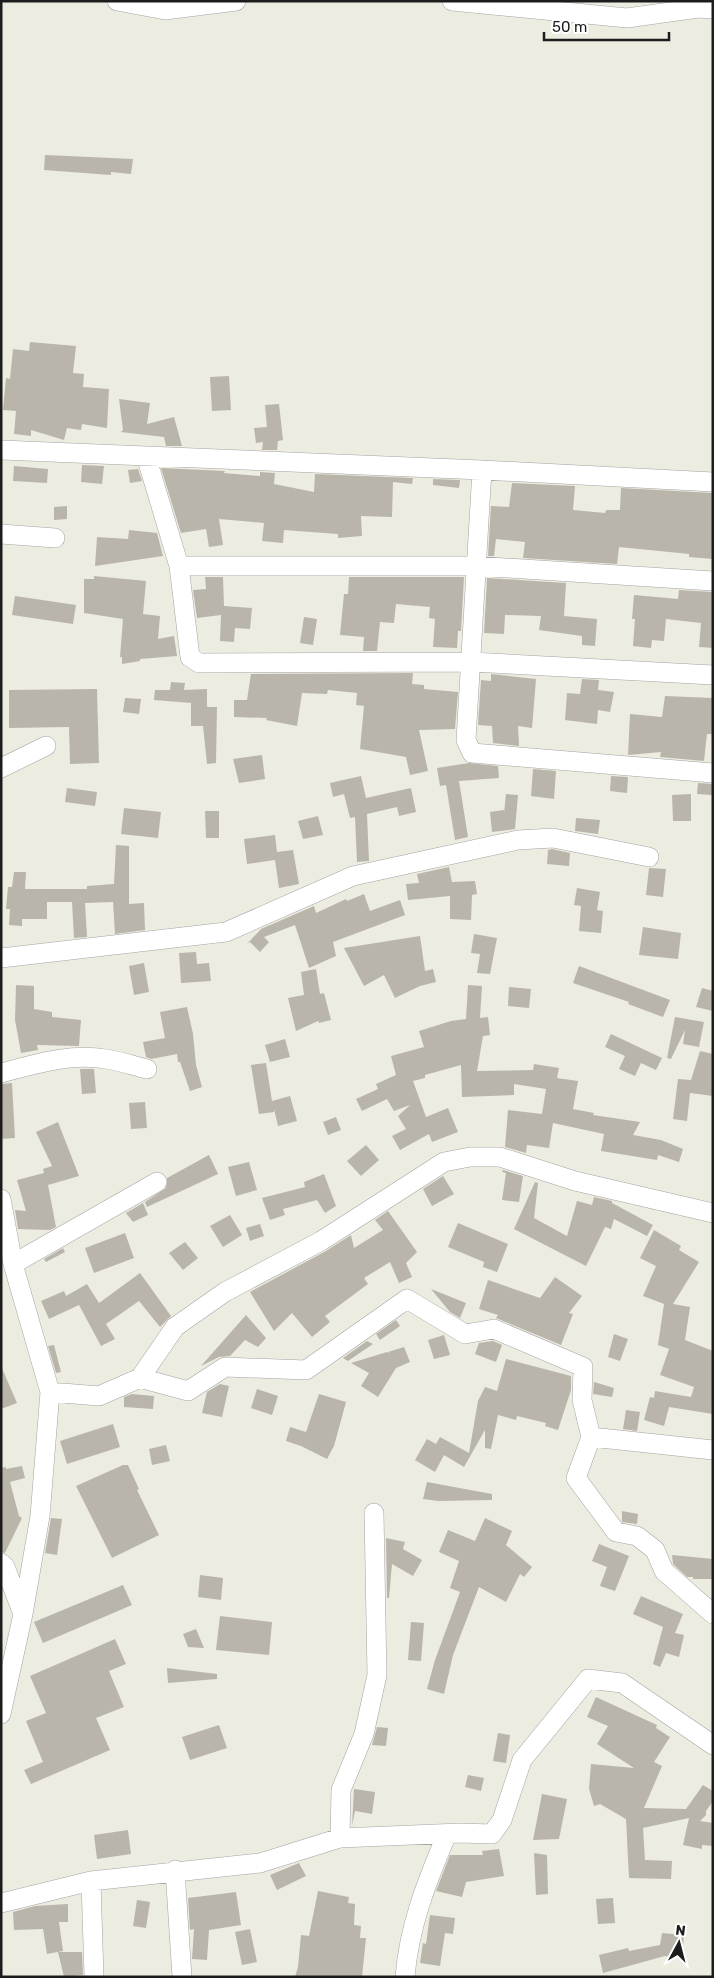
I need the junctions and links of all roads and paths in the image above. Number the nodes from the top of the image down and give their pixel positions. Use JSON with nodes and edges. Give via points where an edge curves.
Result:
{"nodes":[{"id":1,"x":118,"y":1,"type":"edge"},
{"id":2,"x":236,"y":1,"type":"edge"},
{"id":3,"x":452,"y":1,"type":"edge"},
{"id":4,"x":713,"y":9,"type":"edge"},
{"id":5,"x":1,"y":450,"type":"edge"},
{"id":6,"x":146,"y":456,"type":"junction"},
{"id":7,"x":482,"y":470,"type":"junction"},
{"id":8,"x":713,"y":482,"type":"edge"},
{"id":9,"x":1,"y":534,"type":"edge"},
{"id":10,"x":56,"y":538,"type":"dead end"},
{"id":11,"x":179,"y":566,"type":"junction"},
{"id":12,"x":476,"y":566,"type":"junction"},
{"id":13,"x":713,"y":581,"type":"edge"},
{"id":14,"x":471,"y":662,"type":"junction"},
{"id":15,"x":713,"y":675,"type":"edge"},
{"id":16,"x":46,"y":746,"type":"dead end"},
{"id":17,"x":1,"y":768,"type":"edge"},
{"id":18,"x":713,"y":773,"type":"edge"},
{"id":19,"x":649,"y":857,"type":"dead end"},
{"id":20,"x":1,"y":958,"type":"edge"},
{"id":21,"x":147,"y":1069,"type":"dead end"},
{"id":22,"x":1,"y":1073,"type":"edge"},
{"id":23,"x":157,"y":1182,"type":"dead end"},
{"id":24,"x":1,"y":1199,"type":"edge"},
{"id":25,"x":713,"y":1213,"type":"edge"},
{"id":26,"x":13,"y":1264,"type":"junction"},
{"id":27,"x":140,"y":1378,"type":"junction"},
{"id":28,"x":50,"y":1392,"type":"junction"},
{"id":29,"x":591,"y":1437,"type":"junction"},
{"id":30,"x":713,"y":1450,"type":"edge"},
{"id":31,"x":374,"y":1513,"type":"dead end"},
{"id":32,"x":1,"y":1563,"type":"edge"},
{"id":33,"x":22,"y":1614,"type":"junction"},
{"id":34,"x":713,"y":1614,"type":"edge"},
{"id":35,"x":1,"y":1712,"type":"edge"},
{"id":36,"x":709,"y":1734,"type":"edge"},
{"id":37,"x":447,"y":1834,"type":"junction"},
{"id":38,"x":340,"y":1838,"type":"junction"},
{"id":39,"x":175,"y":1870,"type":"junction"},
{"id":40,"x":91,"y":1881,"type":"junction"},
{"id":41,"x":1,"y":1904,"type":"edge"},
{"id":42,"x":94,"y":1977,"type":"edge"},
{"id":43,"x":182,"y":1977,"type":"edge"},
{"id":44,"x":405,"y":1977,"type":"edge"}],
"edges":[{"from":1,"to":2,"type":"street","via":[[165,10]]},
{"from":3,"to":4,"type":"street","via":[[628,18],[698,8]]},
{"from":5,"to":6,"type":"street"},
{"from":6,"to":7,"type":"street"},
{"from":6,"to":11,"type":"street"},
{"from":7,"to":8,"type":"street"},
{"from":7,"to":12,"type":"street"},
{"from":9,"to":10,"type":"street"},
{"from":11,"to":12,"type":"street"},
{"from":11,"to":14,"type":"street","via":[[190,657],[199,663]]},
{"from":12,"to":13,"type":"street"},
{"from":12,"to":14,"type":"street"},
{"from":14,"to":15,"type":"street"},
{"from":14,"to":18,"type":"street","via":[[466,740],[472,753]]},
{"from":16,"to":17,"type":"street"},
{"from":19,"to":20,"type":"street","via":[[553,838],[518,840],[353,876],[226,932]]},
{"from":21,"to":22,"type":"street","via":[[106,1059],[76,1057],[53,1059]]},
{"from":23,"to":26,"type":"street"},
{"from":24,"to":26,"type":"street"},
{"from":25,"to":27,"type":"street","via":[[575,1181],[500,1157],[470,1156],[444,1162],[321,1241],[225,1292],[182,1322]]},
{"from":26,"to":28,"type":"street"},
{"from":27,"to":28,"type":"street","via":[[99,1396]]},
{"from":27,"to":29,"type":"street","via":[[188,1390],[225,1367],[306,1370],[407,1299],[465,1334],[494,1329],[583,1367],[582,1400]]},
{"from":28,"to":33,"type":"street","via":[[40,1516]]},
{"from":29,"to":30,"type":"street"},
{"from":29,"to":34,"type":"street","via":[[576,1478],[616,1532],[637,1536],[656,1550],[664,1571]]},
{"from":31,"to":38,"type":"street","via":[[378,1675],[364,1734],[341,1790]]},
{"from":32,"to":33,"type":"street"},
{"from":33,"to":35,"type":"street"},
{"from":36,"to":37,"type":"street","via":[[622,1683],[588,1679],[522,1760],[502,1820],[492,1834]]},
{"from":37,"to":38,"type":"street"},
{"from":37,"to":44,"type":"street","via":[[422,1893],[407,1947]]},
{"from":38,"to":39,"type":"street","via":[[260,1863]]},
{"from":39,"to":40,"type":"street"},
{"from":39,"to":43,"type":"street"},
{"from":40,"to":41,"type":"street"},
{"from":40,"to":42,"type":"street"}]}
